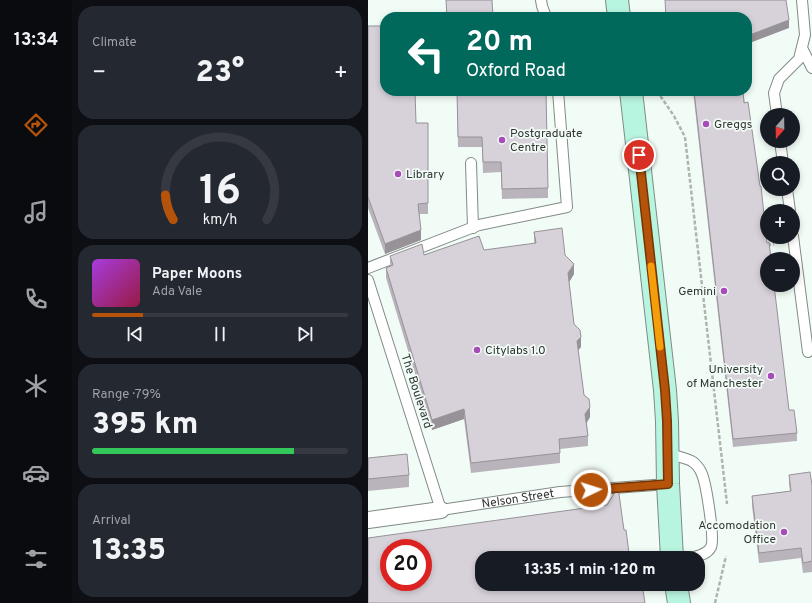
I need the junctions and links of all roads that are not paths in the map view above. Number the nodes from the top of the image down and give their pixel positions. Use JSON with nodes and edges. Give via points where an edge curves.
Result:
{"nodes":[{"id":1,"x":542,"y":0,"type":"edge"},
{"id":2,"x":618,"y":0,"type":"edge"},
{"id":3,"x":802,"y":0,"type":"edge"},
{"id":4,"x":544,"y":12,"type":"edge"},
{"id":5,"x":619,"y":12,"type":"edge"},
{"id":6,"x":802,"y":48,"type":"junction"},
{"id":7,"x":812,"y":68,"type":"edge"},
{"id":8,"x":558,"y":96,"type":"edge"},
{"id":9,"x":633,"y":96,"type":"edge"},
{"id":10,"x":776,"y":108,"type":"edge"},
{"id":11,"x":471,"y":163,"type":"dead end"},
{"id":12,"x":472,"y":228,"type":"junction"},
{"id":13,"x":794,"y":244,"type":"edge"},
{"id":14,"x":368,"y":268,"type":"edge"},
{"id":15,"x":368,"y":280,"type":"edge"},
{"id":16,"x":808,"y":352,"type":"dead end"},
{"id":17,"x":667,"y":453,"type":"junction"},
{"id":18,"x":668,"y":484,"type":"junction"},
{"id":19,"x":441,"y":510,"type":"junction"},
{"id":20,"x":368,"y":520,"type":"edge"},
{"id":21,"x":672,"y":551,"type":"edge"},
{"id":22,"x":705,"y":553,"type":"edge"},
{"id":23,"x":677,"y":591,"type":"edge"},
{"id":24,"x":679,"y":603,"type":"edge"}],
"edges":[{"from":1,"to":4,"type":"lane"},
{"from":2,"to":5,"type":"main road"},
{"from":3,"to":6,"type":"lane","via":[[805,35]]},
{"from":6,"to":7,"type":"lane"},
{"from":6,"to":10,"type":"lane","via":[[799,59],[779,79],[774,93]]},
{"from":8,"to":12,"type":"lane","via":[[567,207]]},
{"from":9,"to":17,"type":"main road","via":[[665,390]]},
{"from":11,"to":12,"type":"lane"},
{"from":12,"to":14,"type":"lane"},
{"from":13,"to":16,"type":"lane"},
{"from":15,"to":19,"type":"lane","name":"The Boulevard"},
{"from":17,"to":18,"type":"main road"},
{"from":17,"to":22,"type":"lane","via":[[694,462],[701,472],[706,487],[712,536],[712,546]]},
{"from":18,"to":19,"type":"lane","name":"Nelson Street","via":[[560,492]]},
{"from":18,"to":21,"type":"main road"},
{"from":19,"to":20,"type":"street","name":"Nelson Street"},
{"from":23,"to":24,"type":"main road"}]}
